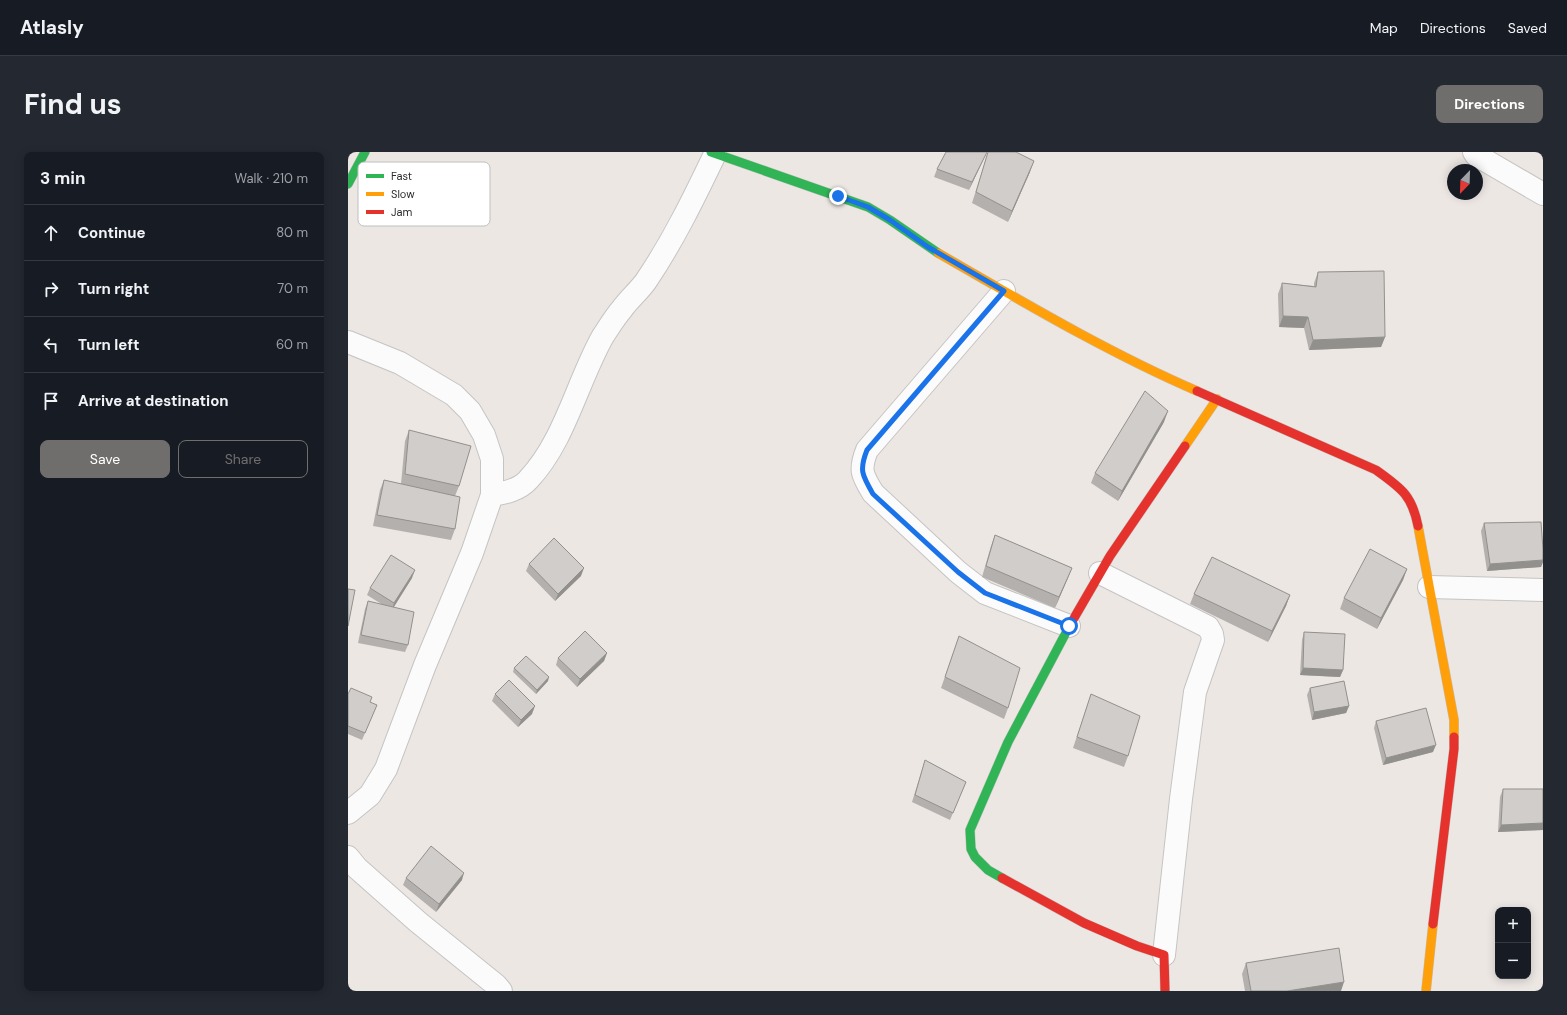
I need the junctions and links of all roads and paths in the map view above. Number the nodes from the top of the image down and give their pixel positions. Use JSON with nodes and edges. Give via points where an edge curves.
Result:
{"nodes":[{"id":1,"x":365,"y":152,"type":"edge"},
{"id":2,"x":1474,"y":152,"type":"edge"},
{"id":3,"x":713,"y":153,"type":"edge"},
{"id":4,"x":360,"y":162,"type":"edge"},
{"id":5,"x":358,"y":165,"type":"edge"},
{"id":6,"x":348,"y":184,"type":"edge"},
{"id":7,"x":1543,"y":194,"type":"edge"},
{"id":8,"x":1004,"y":291,"type":"junction"},
{"id":9,"x":348,"y":342,"type":"edge"},
{"id":10,"x":1217,"y":398,"type":"junction"},
{"id":11,"x":492,"y":495,"type":"junction"},
{"id":12,"x":1100,"y":573,"type":"junction"},
{"id":13,"x":1429,"y":587,"type":"junction"},
{"id":14,"x":1543,"y":590,"type":"edge"},
{"id":15,"x":1069,"y":626,"type":"junction"},
{"id":16,"x":348,"y":813,"type":"edge"},
{"id":17,"x":348,"y":857,"type":"edge"},
{"id":18,"x":1164,"y":955,"type":"junction"},
{"id":19,"x":501,"y":991,"type":"edge"},
{"id":20,"x":1165,"y":991,"type":"edge"},
{"id":21,"x":1426,"y":991,"type":"edge"}],
"edges":[{"from":1,"to":4,"type":"street"},
{"from":2,"to":7,"type":"street"},
{"from":3,"to":8,"type":"street","via":[[868,207],[928,247]]},
{"from":3,"to":11,"type":"street","via":[[692,203],[666,251],[603,337],[552,447],[526,482],[510,492]]},
{"from":5,"to":6,"type":"street"},
{"from":8,"to":10,"type":"street","via":[[1156,373]]},
{"from":8,"to":15,"type":"street","via":[[867,450],[862,464],[865,480],[873,494],[958,572],[985,593]]},
{"from":9,"to":11,"type":"street","via":[[400,363],[454,394],[470,411],[484,435],[492,459]]},
{"from":10,"to":12,"type":"street"},
{"from":10,"to":13,"type":"street","via":[[1376,470],[1394,483],[1407,496],[1415,512]]},
{"from":11,"to":16,"type":"street","via":[[472,553],[425,665],[386,769],[370,795]]},
{"from":12,"to":15,"type":"street"},
{"from":12,"to":18,"type":"street","via":[[1208,627],[1212,634],[1213,640],[1195,692]]},
{"from":13,"to":14,"type":"street"},
{"from":13,"to":21,"type":"street","via":[[1454,720],[1454,749]]},
{"from":15,"to":18,"type":"street","via":[[1008,742],[970,830],[969,846],[976,860],[988,870],[1084,923]]},
{"from":17,"to":19,"type":"street","via":[[418,922]]},
{"from":18,"to":20,"type":"street"}]}
